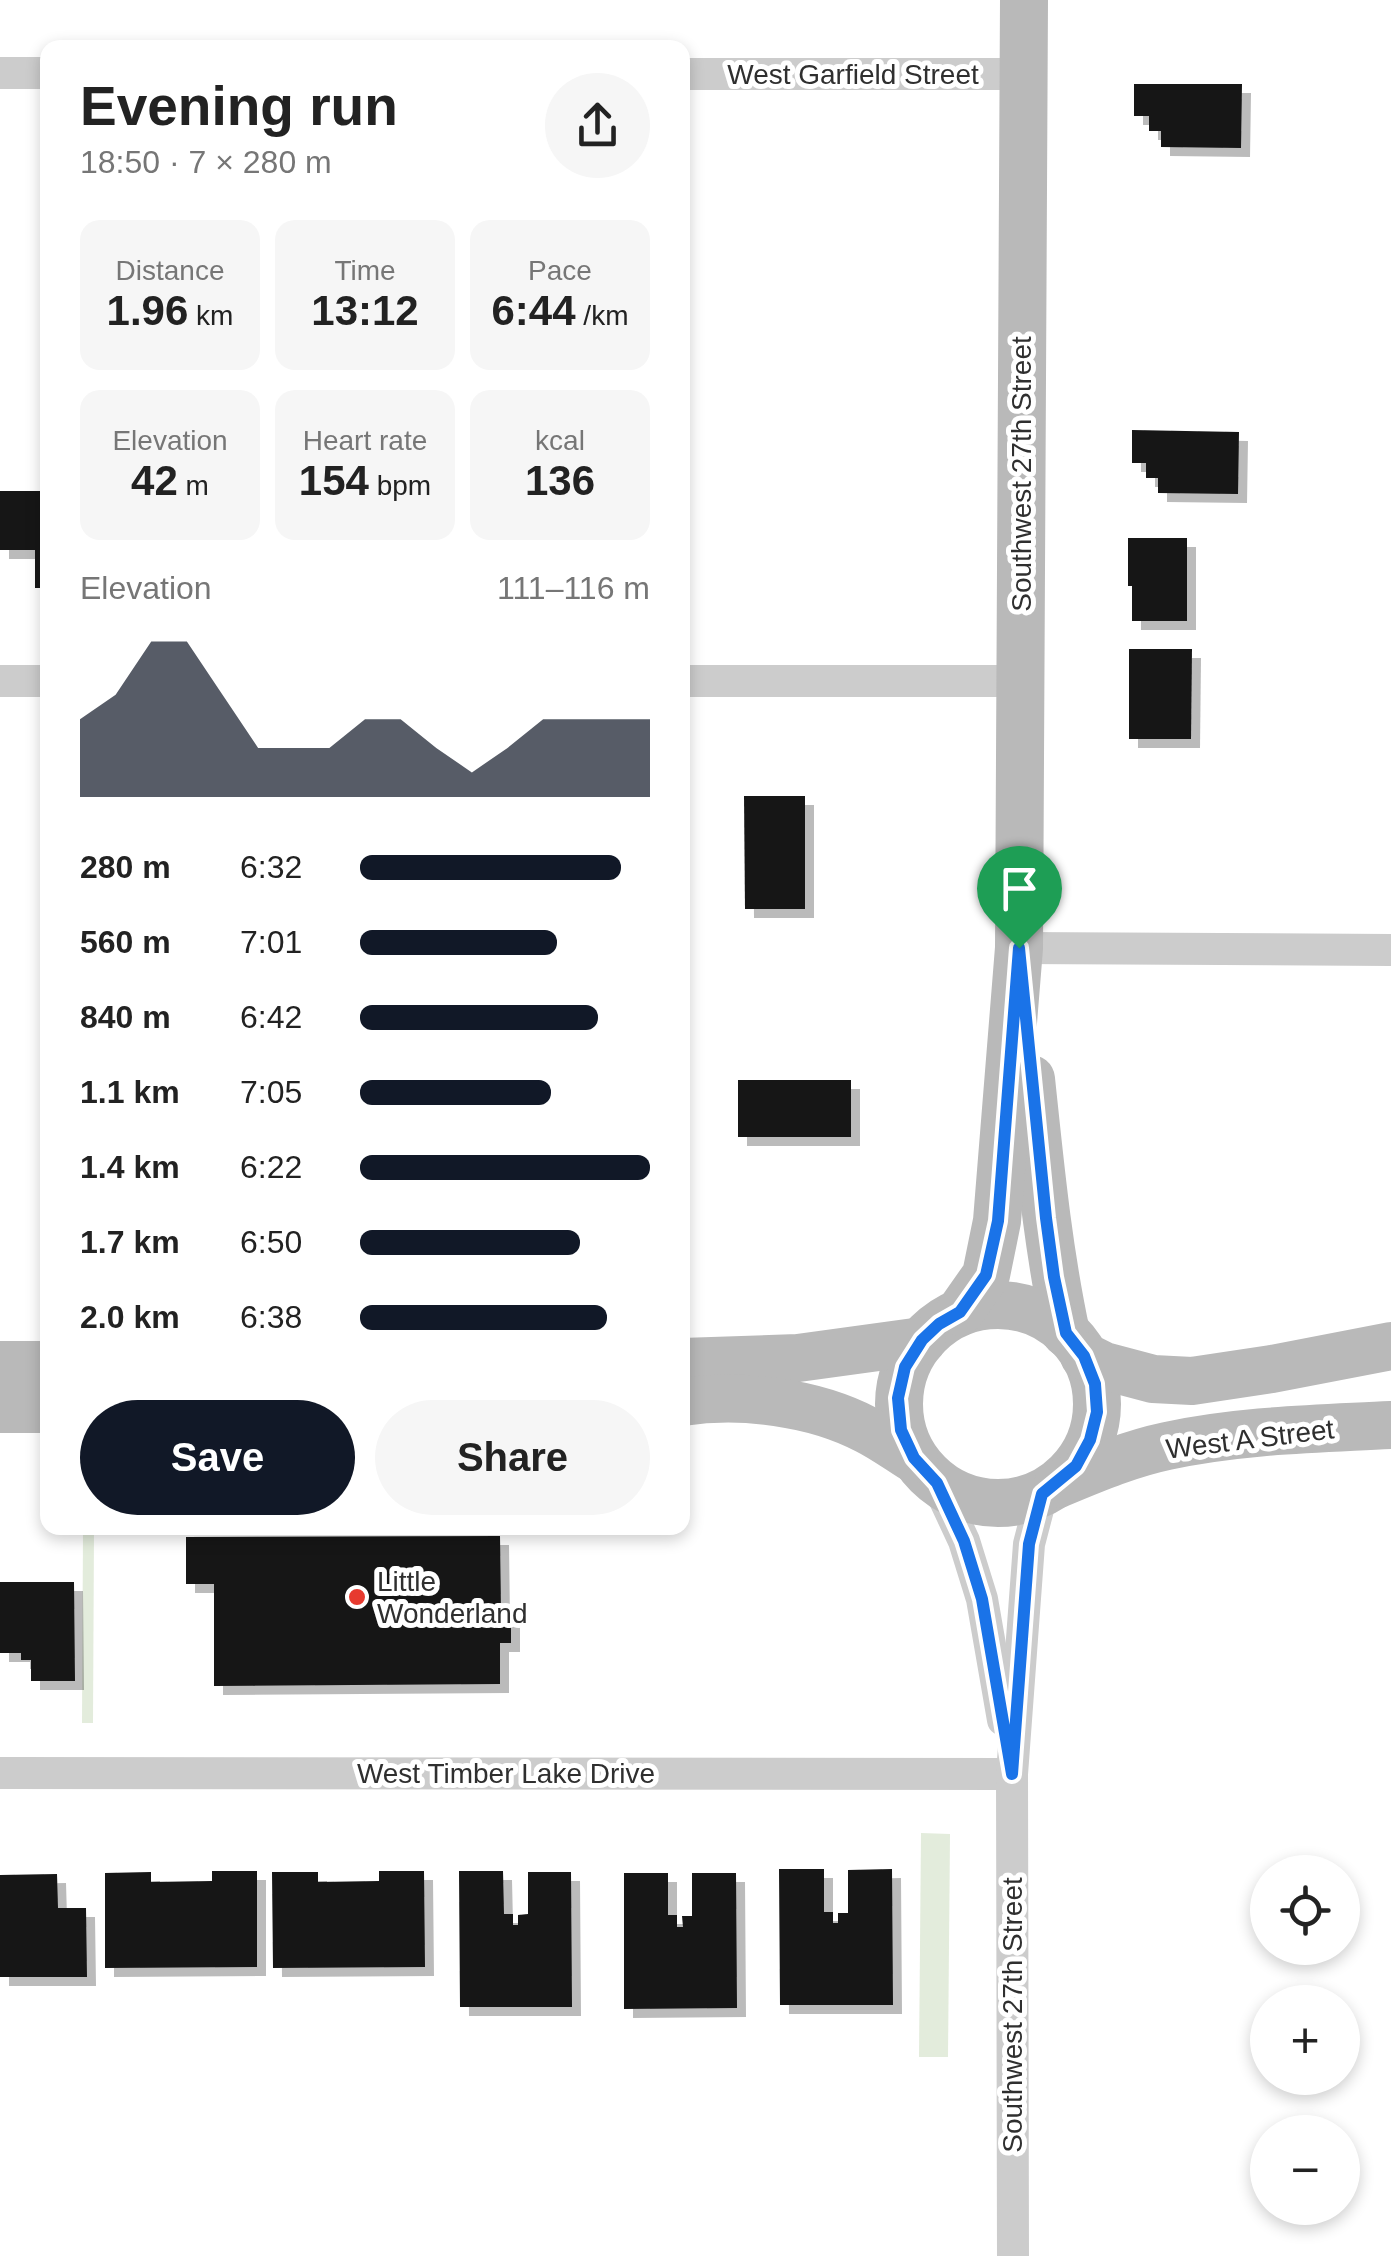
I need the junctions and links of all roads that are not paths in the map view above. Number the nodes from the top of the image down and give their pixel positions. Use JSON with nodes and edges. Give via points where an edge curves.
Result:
{"nodes":[{"id":1,"x":1024,"y":0,"type":"edge"},
{"id":2,"x":0,"y":73,"type":"edge"},
{"id":3,"x":40,"y":73,"type":"edge"},
{"id":4,"x":690,"y":74,"type":"edge"},
{"id":5,"x":1024,"y":74,"type":"junction"},
{"id":6,"x":0,"y":681,"type":"edge"},
{"id":7,"x":40,"y":681,"type":"edge"},
{"id":8,"x":690,"y":681,"type":"edge"},
{"id":9,"x":1020,"y":681,"type":"junction"},
{"id":10,"x":1019,"y":948,"type":"junction"},
{"id":11,"x":1391,"y":950,"type":"edge"},
{"id":12,"x":960,"y":1312,"type":"junction"},
{"id":13,"x":922,"y":1340,"type":"junction"},
{"id":14,"x":1075,"y":1344,"type":"junction"},
{"id":15,"x":1391,"y":1346,"type":"edge"},
{"id":16,"x":690,"y":1362,"type":"edge"},
{"id":17,"x":0,"y":1365,"type":"edge"},
{"id":18,"x":40,"y":1365,"type":"edge"},
{"id":19,"x":690,"y":1401,"type":"edge"},
{"id":20,"x":0,"y":1409,"type":"edge"},
{"id":21,"x":40,"y":1409,"type":"edge"},
{"id":22,"x":1391,"y":1426,"type":"edge"},
{"id":23,"x":926,"y":1471,"type":"junction"},
{"id":24,"x":1048,"y":1490,"type":"junction"},
{"id":25,"x":0,"y":1772,"type":"edge"},
{"id":26,"x":1012,"y":1774,"type":"junction"},
{"id":27,"x":1013,"y":2256,"type":"edge"}],
"edges":[{"from":1,"to":5,"type":"main road","name":"Southwest 27th Street"},
{"from":2,"to":3,"type":"street"},
{"from":4,"to":5,"type":"street","name":"West Garfield Street"},
{"from":5,"to":9,"type":"main road","name":"Southwest 27th Street"},
{"from":6,"to":7,"type":"street"},
{"from":8,"to":9,"type":"street"},
{"from":9,"to":10,"type":"main road","name":"Southwest 27th Street"},
{"from":10,"to":11,"type":"street"},
{"from":10,"to":12,"type":"main road","name":"Southwest 27th Street","via":[[998,1221],[986,1275]]},
{"from":10,"to":14,"type":"main road","name":"Southwest 27th Street","via":[[1054,1277]]},
{"from":12,"to":13,"type":"main road"},
{"from":12,"to":14,"type":"main road","via":[[1017,1307],[1043,1316]]},
{"from":13,"to":16,"type":"main road","via":[[798,1358]]},
{"from":13,"to":23,"type":"main road","via":[[905,1367],[898,1398],[901,1430]]},
{"from":14,"to":15,"type":"main road","via":[[1104,1366],[1192,1380]]},
{"from":14,"to":24,"type":"main road","via":[[1095,1384],[1097,1412],[1076,1466]]},
{"from":17,"to":18,"type":"main road"},
{"from":19,"to":23,"type":"main road","via":[[730,1398],[818,1412],[864,1428]]},
{"from":20,"to":21,"type":"main road"},
{"from":22,"to":24,"type":"main road","name":"West A Street","via":[[1279,1430],[1166,1446]]},
{"from":23,"to":24,"type":"main road","via":[[966,1498],[998,1504]]},
{"from":23,"to":26,"type":"street","name":"Southwest 27th Street","via":[[964,1541],[982,1599]]},
{"from":24,"to":26,"type":"street","name":"Southwest 27th Street","via":[[1029,1544]]},
{"from":25,"to":26,"type":"street","name":"West Timber Lake Drive"},
{"from":26,"to":27,"type":"street","name":"Southwest 27th Street"}]}
